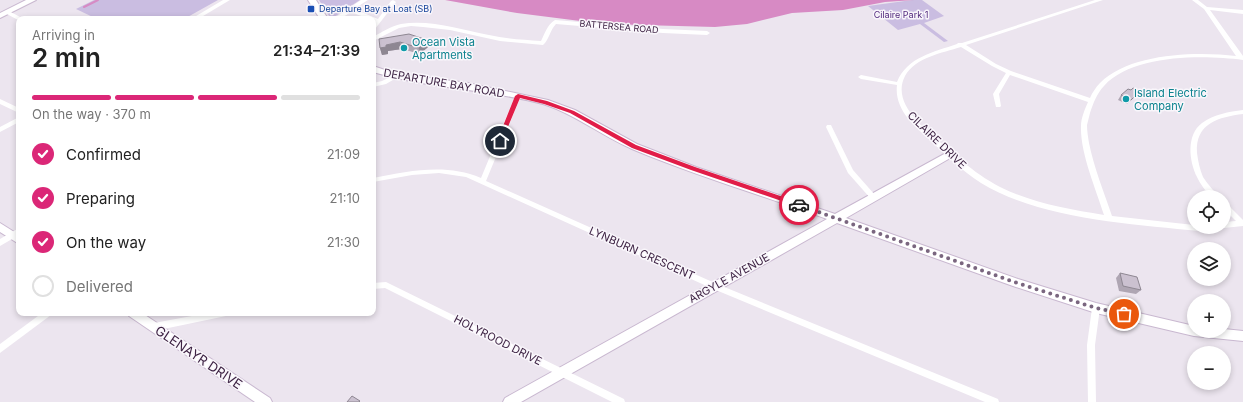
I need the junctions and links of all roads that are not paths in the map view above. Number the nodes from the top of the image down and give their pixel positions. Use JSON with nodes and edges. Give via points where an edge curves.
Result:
{"nodes":[{"id":1,"x":32,"y":0,"type":"edge"},
{"id":2,"x":227,"y":0,"type":"edge"},
{"id":3,"x":312,"y":0,"type":"edge"},
{"id":4,"x":365,"y":0,"type":"edge"},
{"id":5,"x":1100,"y":0,"type":"edge"},
{"id":6,"x":1195,"y":0,"type":"edge"},
{"id":7,"x":393,"y":2,"type":"dead end"},
{"id":8,"x":1206,"y":8,"type":"junction"},
{"id":9,"x":351,"y":10,"type":"junction"},
{"id":10,"x":1243,"y":12,"type":"edge"},
{"id":11,"x":3,"y":14,"type":"edge"},
{"id":12,"x":199,"y":16,"type":"edge"},
{"id":13,"x":322,"y":16,"type":"edge"},
{"id":14,"x":341,"y":16,"type":"edge"},
{"id":15,"x":366,"y":16,"type":"edge"},
{"id":16,"x":16,"y":18,"type":"edge"},
{"id":17,"x":376,"y":20,"type":"edge"},
{"id":18,"x":379,"y":21,"type":"junction"},
{"id":19,"x":376,"y":24,"type":"edge"},
{"id":20,"x":707,"y":33,"type":"dead end"},
{"id":21,"x":376,"y":37,"type":"edge"},
{"id":22,"x":960,"y":44,"type":"junction"},
{"id":23,"x":1241,"y":58,"type":"edge"},
{"id":24,"x":376,"y":70,"type":"edge"},
{"id":25,"x":1009,"y":72,"type":"junction"},
{"id":26,"x":396,"y":76,"type":"junction"},
{"id":27,"x":861,"y":77,"type":"dead end"},
{"id":28,"x":376,"y":84,"type":"edge"},
{"id":29,"x":898,"y":84,"type":"junction"},
{"id":30,"x":518,"y":96,"type":"junction"},
{"id":31,"x":0,"y":101,"type":"edge"},
{"id":32,"x":1091,"y":102,"type":"junction"},
{"id":33,"x":998,"y":106,"type":"dead end"},
{"id":34,"x":16,"y":109,"type":"edge"},
{"id":35,"x":1243,"y":112,"type":"edge"},
{"id":36,"x":16,"y":121,"type":"edge"},
{"id":37,"x":829,"y":127,"type":"dead end"},
{"id":38,"x":0,"y":130,"type":"edge"},
{"id":39,"x":949,"y":155,"type":"junction"},
{"id":40,"x":376,"y":179,"type":"edge"},
{"id":41,"x":483,"y":181,"type":"junction"},
{"id":42,"x":1210,"y":190,"type":"edge"},
{"id":43,"x":874,"y":197,"type":"junction"},
{"id":44,"x":1231,"y":212,"type":"edge"},
{"id":45,"x":836,"y":218,"type":"junction"},
{"id":46,"x":1109,"y":218,"type":"junction"},
{"id":47,"x":1243,"y":223,"type":"edge"},
{"id":48,"x":1231,"y":224,"type":"edge"},
{"id":49,"x":0,"y":227,"type":"edge"},
{"id":50,"x":1187,"y":227,"type":"edge"},
{"id":51,"x":16,"y":235,"type":"edge"},
{"id":52,"x":16,"y":236,"type":"edge"},
{"id":53,"x":0,"y":244,"type":"edge"},
{"id":54,"x":376,"y":286,"type":"edge"},
{"id":55,"x":714,"y":286,"type":"junction"},
{"id":56,"x":1096,"y":308,"type":"junction"},
{"id":57,"x":44,"y":316,"type":"edge"},
{"id":58,"x":138,"y":316,"type":"edge"},
{"id":59,"x":211,"y":316,"type":"edge"},
{"id":60,"x":154,"y":327,"type":"junction"},
{"id":61,"x":1187,"y":329,"type":"edge"},
{"id":62,"x":1231,"y":335,"type":"edge"},
{"id":63,"x":1243,"y":336,"type":"edge"},
{"id":64,"x":0,"y":349,"type":"edge"},
{"id":65,"x":561,"y":372,"type":"junction"},
{"id":66,"x":266,"y":402,"type":"edge"},
{"id":67,"x":509,"y":402,"type":"edge"},
{"id":68,"x":621,"y":402,"type":"edge"},
{"id":69,"x":995,"y":402,"type":"edge"},
{"id":70,"x":1092,"y":402,"type":"edge"}],
"edges":[{"from":1,"to":11,"type":"main road"},
{"from":2,"to":12,"type":"street"},
{"from":3,"to":13,"type":"main road"},
{"from":4,"to":9,"type":"street"},
{"from":5,"to":22,"type":"street"},
{"from":6,"to":8,"type":"street"},
{"from":7,"to":18,"type":"street"},
{"from":8,"to":10,"type":"street"},
{"from":8,"to":23,"type":"street"},
{"from":9,"to":14,"type":"street"},
{"from":9,"to":15,"type":"street"},
{"from":11,"to":16,"type":"street"},
{"from":17,"to":18,"type":"street"},
{"from":18,"to":19,"type":"street"},
{"from":20,"to":21,"type":"street","name":"BATTERSEA ROAD","via":[[555,22],[543,43],[500,39],[418,25],[388,30]]},
{"from":22,"to":25,"type":"street"},
{"from":22,"to":29,"type":"street","via":[[912,64]]},
{"from":23,"to":32,"type":"street","via":[[1189,55],[1142,63],[1102,83]]},
{"from":24,"to":26,"type":"main road","name":"DEPARTURE BAY ROAD"},
{"from":25,"to":32,"type":"street"},
{"from":25,"to":33,"type":"street","via":[[996,94]]},
{"from":26,"to":28,"type":"street"},
{"from":26,"to":30,"type":"main road","name":"DEPARTURE BAY ROAD"},
{"from":27,"to":29,"type":"street"},
{"from":29,"to":39,"type":"street","name":"CILAIRE DRIVE","via":[[907,114]]},
{"from":30,"to":41,"type":"street"},
{"from":30,"to":45,"type":"main road","name":"DEPARTURE BAY ROAD","via":[[572,112],[649,152]]},
{"from":31,"to":34,"type":"street"},
{"from":32,"to":46,"type":"street","via":[[1084,126],[1090,159]]},
{"from":35,"to":42,"type":"street","via":[[1210,120],[1199,129],[1194,145],[1198,173]]},
{"from":36,"to":38,"type":"street"},
{"from":37,"to":43,"type":"street","via":[[850,171]]},
{"from":39,"to":43,"type":"main road","name":"ARGYLE AVENUE"},
{"from":39,"to":46,"type":"street","name":"CILAIRE DRIVE","via":[[988,184],[1007,193],[1040,204]]},
{"from":40,"to":41,"type":"street","name":"LYNBURN CRESCENT","via":[[439,171],[467,175]]},
{"from":41,"to":55,"type":"street","name":"LYNBURN CRESCENT"},
{"from":43,"to":45,"type":"main road","name":"ARGYLE AVENUE"},
{"from":44,"to":47,"type":"street"},
{"from":45,"to":55,"type":"main road","name":"ARGYLE AVENUE"},
{"from":45,"to":56,"type":"main road","name":"DEPARTURE BAY ROAD","via":[[1017,283]]},
{"from":46,"to":50,"type":"street","name":"CILAIRE DRIVE"},
{"from":47,"to":48,"type":"street"},
{"from":49,"to":51,"type":"main road"},
{"from":52,"to":53,"type":"street"},
{"from":54,"to":65,"type":"street","name":"HOLYROOD DRIVE","via":[[386,285]]},
{"from":55,"to":65,"type":"main road","name":"ARGYLE AVENUE"},
{"from":55,"to":69,"type":"street","name":"LYNBURN CRESCENT"},
{"from":56,"to":61,"type":"main road","name":"DEPARTURE BAY ROAD"},
{"from":56,"to":70,"type":"street","via":[[1091,346]]},
{"from":57,"to":64,"type":"street"},
{"from":58,"to":60,"type":"main road","name":"GLENAYR DRIVE"},
{"from":59,"to":60,"type":"street"},
{"from":60,"to":66,"type":"main road","name":"GLENAYR DRIVE"},
{"from":62,"to":63,"type":"main road","name":"DEPARTURE BAY ROAD"},
{"from":65,"to":67,"type":"main road","name":"ARGYLE AVENUE"},
{"from":65,"to":68,"type":"street","name":"HOLYROOD DRIVE"}]}
